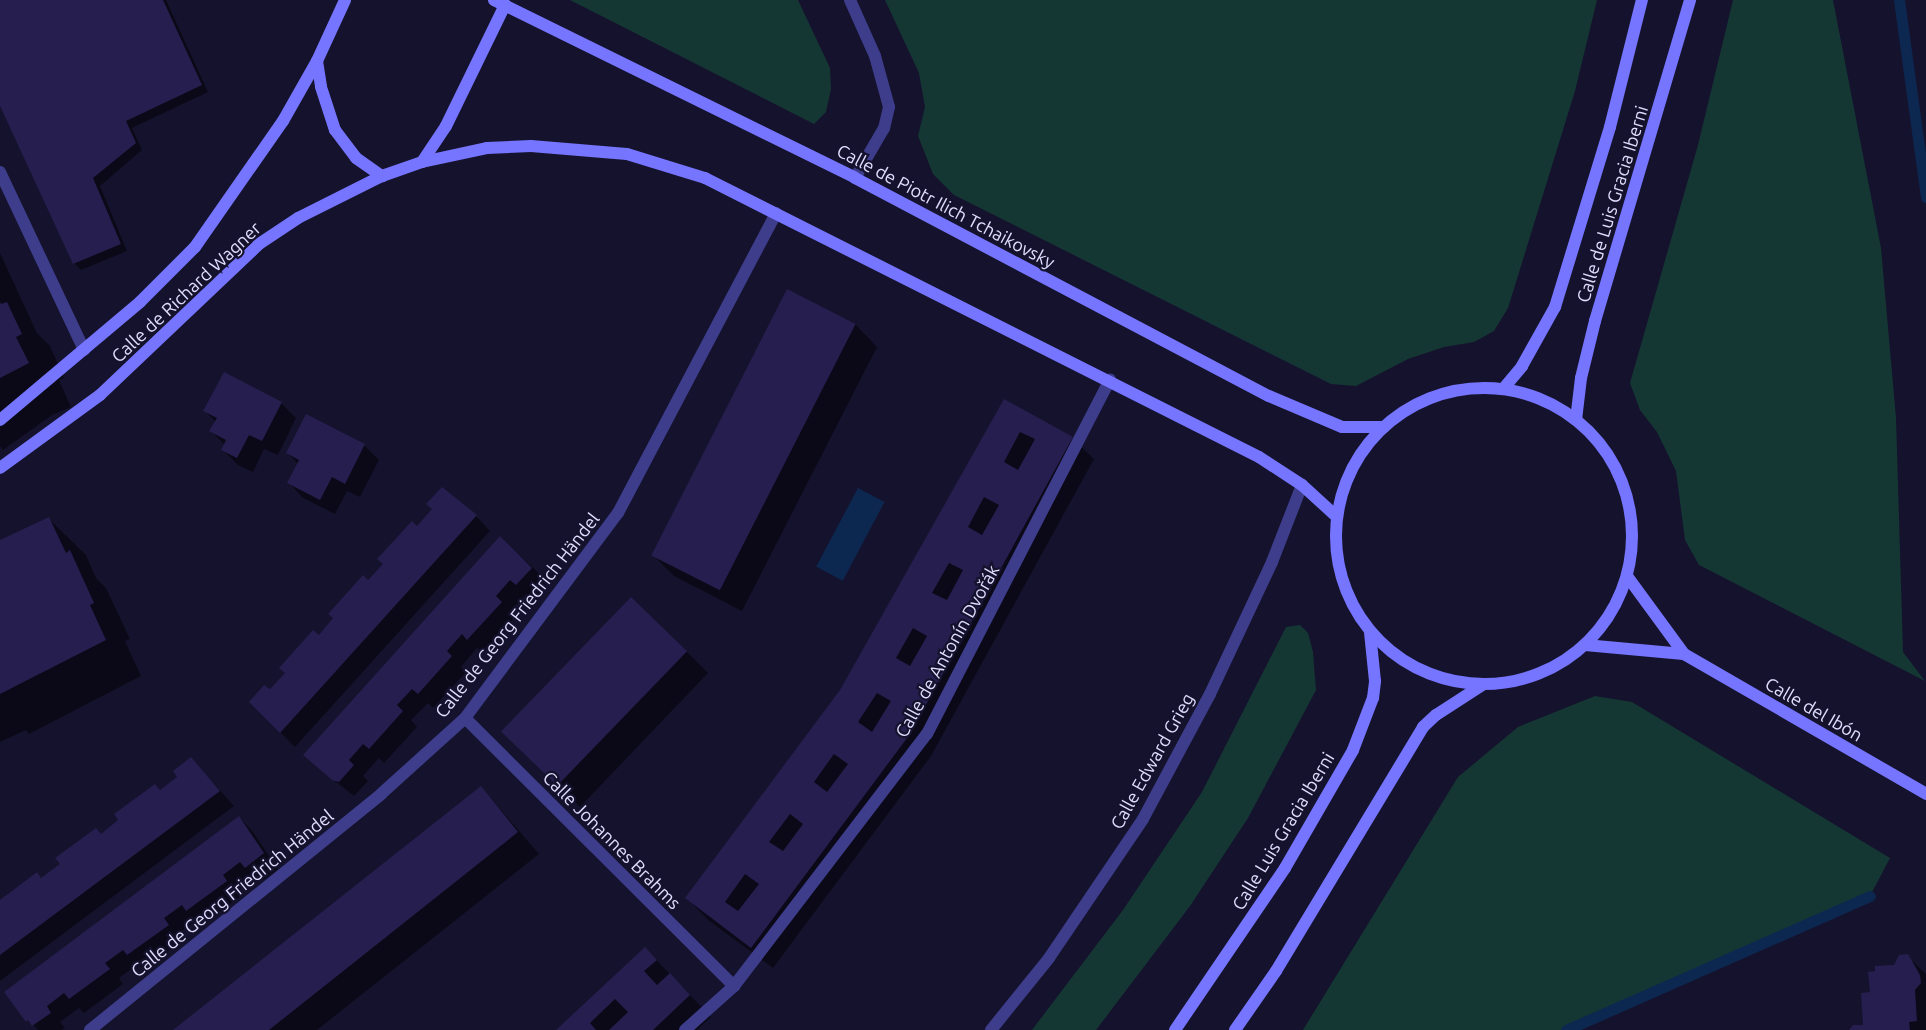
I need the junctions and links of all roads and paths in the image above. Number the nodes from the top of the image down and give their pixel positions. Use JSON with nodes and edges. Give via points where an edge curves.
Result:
{"nodes":[{"id":1,"x":345,"y":0,"type":"edge"},
{"id":2,"x":850,"y":0,"type":"edge"},
{"id":3,"x":1642,"y":0,"type":"edge"},
{"id":4,"x":1690,"y":0,"type":"edge"},
{"id":5,"x":500,"y":3,"type":"edge"},
{"id":6,"x":317,"y":61,"type":"junction"},
{"id":7,"x":422,"y":162,"type":"junction"},
{"id":8,"x":0,"y":172,"type":"edge"},
{"id":9,"x":382,"y":176,"type":"junction"},
{"id":10,"x":855,"y":178,"type":"junction"},
{"id":11,"x":776,"y":213,"type":"junction"},
{"id":12,"x":84,"y":350,"type":"junction"},
{"id":13,"x":1110,"y":380,"type":"junction"},
{"id":14,"x":1502,"y":389,"type":"junction"},
{"id":15,"x":0,"y":420,"type":"edge"},
{"id":16,"x":1576,"y":420,"type":"junction"},
{"id":17,"x":1384,"y":426,"type":"junction"},
{"id":18,"x":0,"y":468,"type":"edge"},
{"id":19,"x":1302,"y":485,"type":"junction"},
{"id":20,"x":1336,"y":516,"type":"junction"},
{"id":21,"x":1627,"y":576,"type":"junction"},
{"id":22,"x":1370,"y":632,"type":"junction"},
{"id":23,"x":1585,"y":645,"type":"junction"},
{"id":24,"x":1684,"y":654,"type":"junction"},
{"id":25,"x":1484,"y":684,"type":"junction"},
{"id":26,"x":465,"y":718,"type":"junction"},
{"id":27,"x":1926,"y":794,"type":"edge"},
{"id":28,"x":734,"y":986,"type":"junction"},
{"id":29,"x":90,"y":1030,"type":"edge"},
{"id":30,"x":684,"y":1030,"type":"edge"},
{"id":31,"x":991,"y":1030,"type":"edge"},
{"id":32,"x":1176,"y":1030,"type":"edge"},
{"id":33,"x":1235,"y":1030,"type":"edge"}],
"edges":[{"from":1,"to":6,"type":"street","name":"Calle de Richard Wagner"},
{"from":2,"to":10,"type":"street","via":[[876,56],[889,107],[884,128]]},
{"from":3,"to":14,"type":"street","name":"Calle de Luis Gracia Iberni","via":[[1610,127],[1555,308],[1522,366]]},
{"from":4,"to":16,"type":"street","name":"Calle de Luis Gracia Iberni","via":[[1595,321],[1580,378]]},
{"from":5,"to":7,"type":"street","via":[[446,126]]},
{"from":5,"to":10,"type":"street","name":"Calle de Piotr Ilich Tchaikovsky"},
{"from":6,"to":9,"type":"street","via":[[321,88],[335,130],[356,158]]},
{"from":6,"to":12,"type":"street","name":"Calle de Richard Wagner","via":[[259,159],[195,247],[160,283]]},
{"from":7,"to":9,"type":"street","name":"Calle de Richard Wagner"},
{"from":7,"to":11,"type":"street","name":"Calle de Richard Wagner","via":[[487,148],[587,148],[673,166]]},
{"from":8,"to":12,"type":"street"},
{"from":9,"to":18,"type":"street","name":"Calle de Richard Wagner","via":[[298,218],[259,244],[100,394]]},
{"from":10,"to":17,"type":"street","name":"Calle de Piotr Ilich Tchaikovsky","via":[[1315,418],[1342,428]]},
{"from":11,"to":13,"type":"street"},
{"from":11,"to":26,"type":"street","name":"Calle de Georg Friedrich Händel","via":[[618,513]]},
{"from":12,"to":15,"type":"street","name":"Calle de Richard Wagner"},
{"from":13,"to":19,"type":"street","via":[[1259,457]]},
{"from":13,"to":28,"type":"street","name":"Calle de Antonín Dvořák","via":[[927,734]]},
{"from":14,"to":16,"type":"street","via":[[1529,395]]},
{"from":14,"to":17,"type":"street","via":[[1477,388],[1444,394],[1404,411]]},
{"from":16,"to":21,"type":"street","via":[[1597,440],[1625,490],[1632,519],[1632,548]]},
{"from":17,"to":20,"type":"street","via":[[1352,467]]},
{"from":19,"to":20,"type":"street"},
{"from":19,"to":31,"type":"street","name":"Calle Edward Grieg","via":[[1272,562],[1210,694],[1144,819],[1049,958]]},
{"from":20,"to":22,"type":"street","via":[[1338,566],[1356,613]]},
{"from":21,"to":23,"type":"street","via":[[1603,625]]},
{"from":21,"to":24,"type":"street","name":"Calle del Ibón"},
{"from":22,"to":25,"type":"street","via":[[1410,665],[1450,680]]},
{"from":22,"to":32,"type":"street","name":"Calle Luis Gracia Iberni","via":[[1375,681],[1373,698],[1353,750],[1285,868]]},
{"from":23,"to":24,"type":"street","name":"Calle del Ibón"},
{"from":23,"to":25,"type":"street","via":[[1548,670],[1513,681]]},
{"from":24,"to":27,"type":"street","name":"Calle del Ibón"},
{"from":25,"to":33,"type":"street","via":[[1436,715],[1416,737],[1282,963]]},
{"from":26,"to":28,"type":"street","name":"Calle Johannes Brahms"},
{"from":26,"to":29,"type":"street","name":"Calle de Georg Friedrich Händel","via":[[381,794]]},
{"from":28,"to":30,"type":"street","name":"Calle de Antonín Dvořák"}]}
